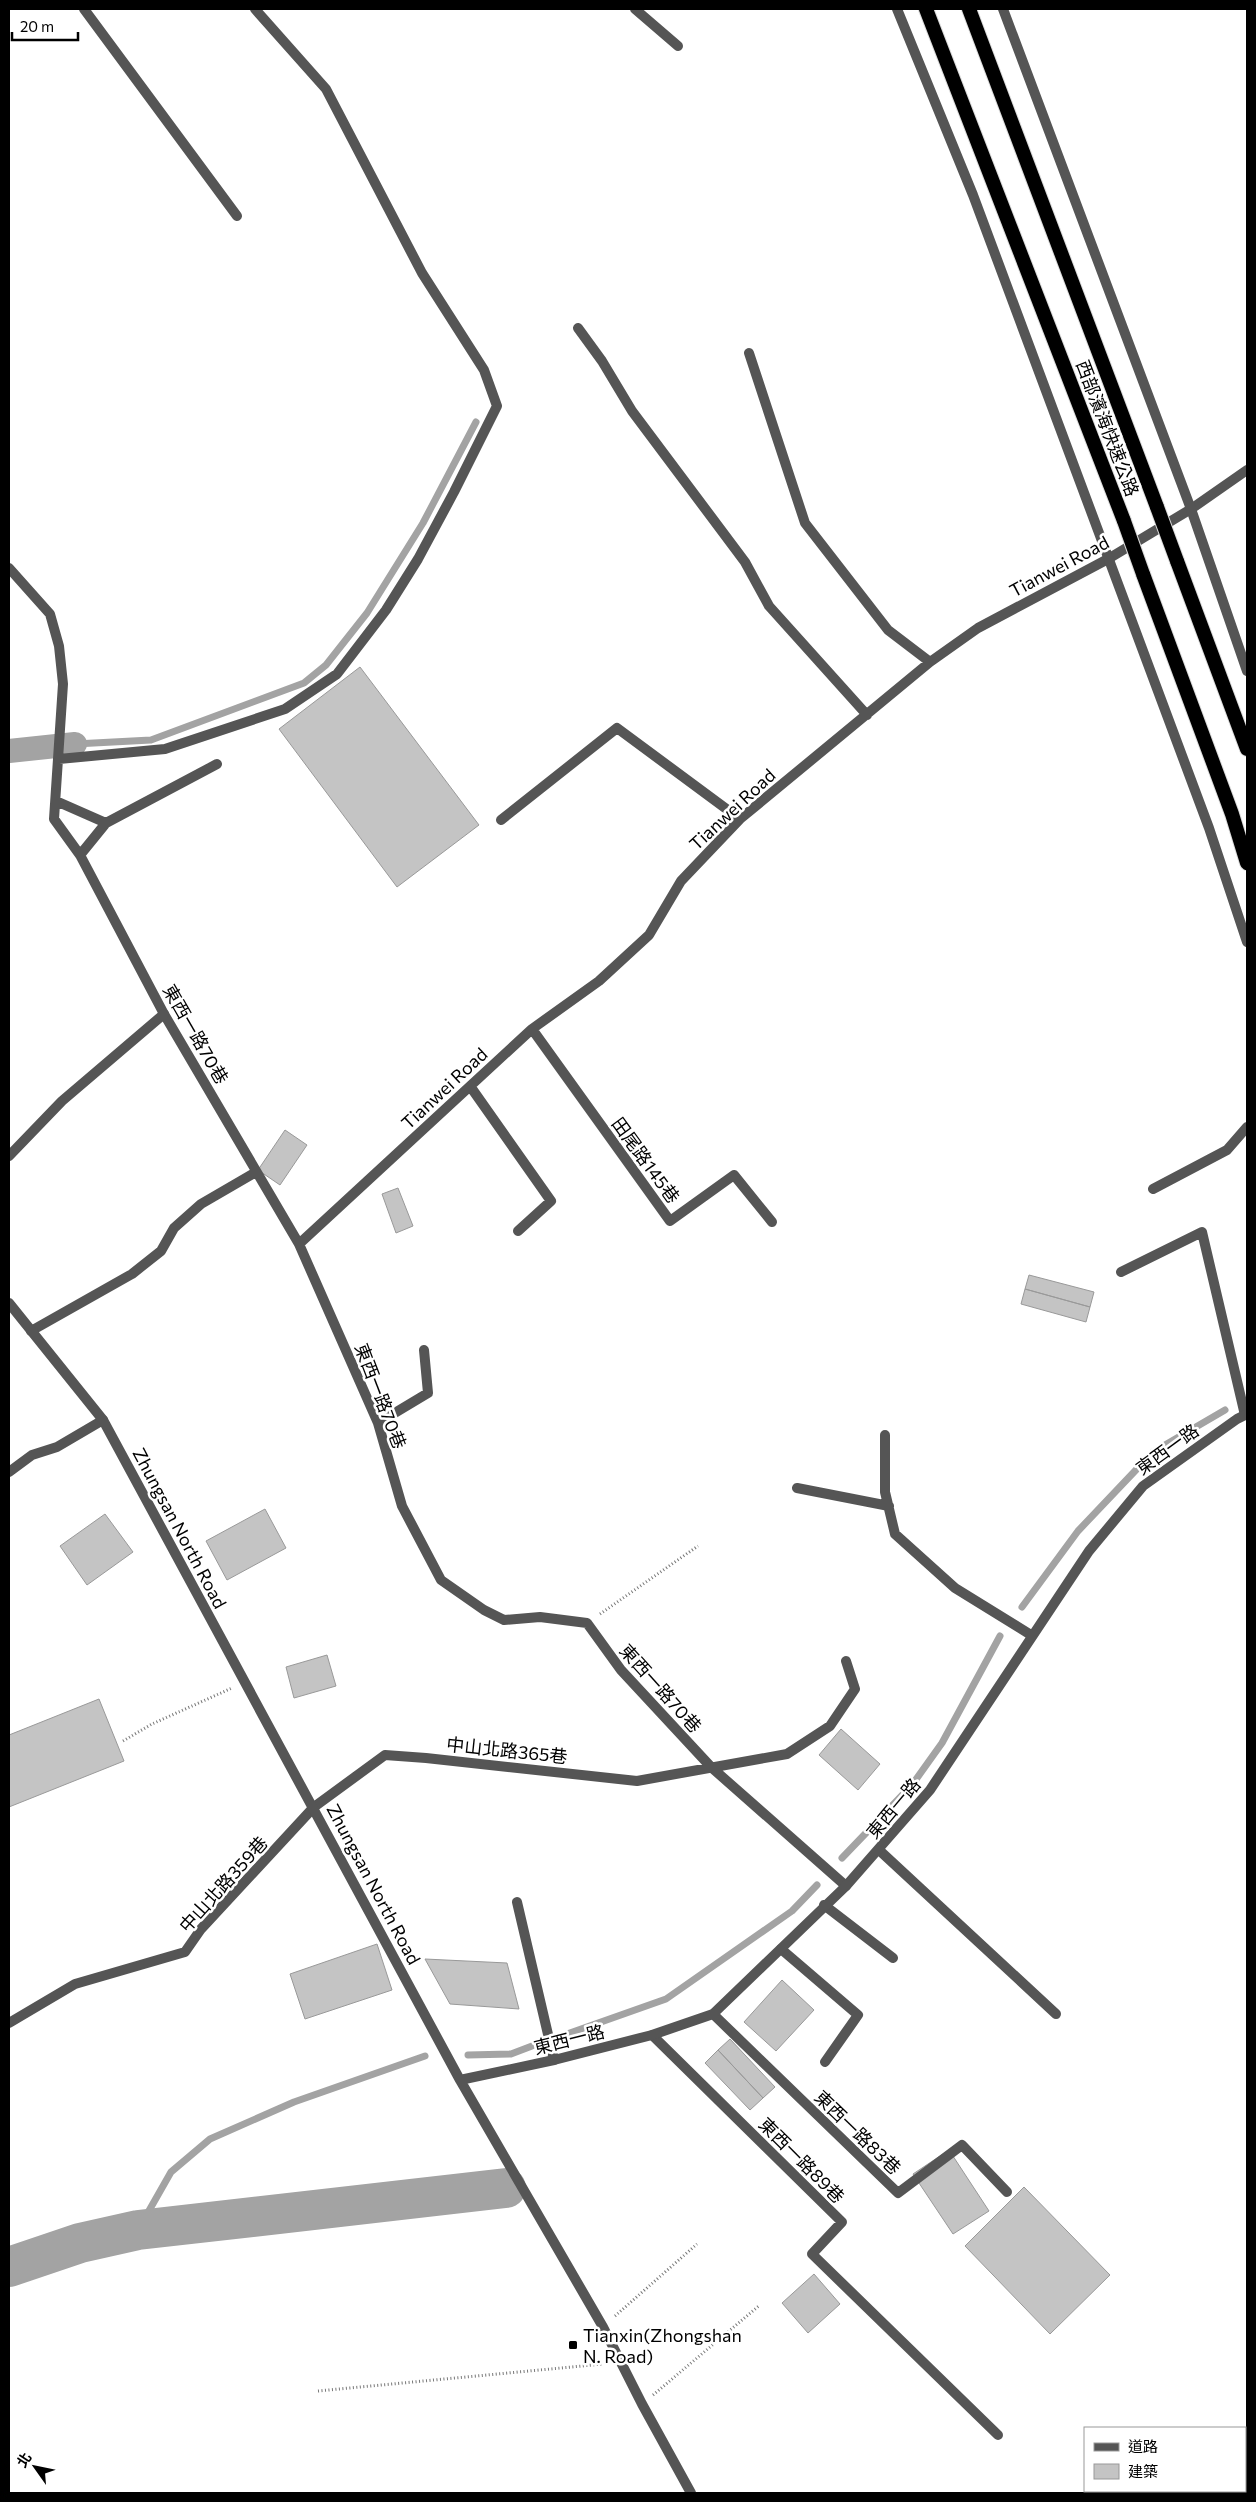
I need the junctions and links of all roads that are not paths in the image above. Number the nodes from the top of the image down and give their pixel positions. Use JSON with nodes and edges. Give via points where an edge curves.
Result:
{"nodes":[{"id":1,"x":84,"y":9,"type":"edge"},
{"id":2,"x":255,"y":9,"type":"edge"},
{"id":3,"x":635,"y":9,"type":"edge"},
{"id":4,"x":898,"y":9,"type":"edge"},
{"id":5,"x":926,"y":9,"type":"edge"},
{"id":6,"x":969,"y":9,"type":"edge"},
{"id":7,"x":1003,"y":9,"type":"edge"},
{"id":8,"x":678,"y":46,"type":"dead end"},
{"id":9,"x":237,"y":216,"type":"dead end"},
{"id":10,"x":578,"y":328,"type":"dead end"},
{"id":11,"x":749,"y":353,"type":"dead end"},
{"id":12,"x":1247,"y":470,"type":"edge"},
{"id":13,"x":1191,"y":509,"type":"junction"},
{"id":14,"x":1108,"y":559,"type":"junction"},
{"id":15,"x":9,"y":568,"type":"edge"},
{"id":16,"x":930,"y":662,"type":"junction"},
{"id":17,"x":1247,"y":670,"type":"edge"},
{"id":18,"x":867,"y":715,"type":"junction"},
{"id":19,"x":1247,"y":749,"type":"edge"},
{"id":20,"x":60,"y":759,"type":"junction"},
{"id":21,"x":217,"y":764,"type":"dead end"},
{"id":22,"x":56,"y":801,"type":"junction"},
{"id":23,"x":740,"y":819,"type":"junction"},
{"id":24,"x":501,"y":820,"type":"dead end"},
{"id":25,"x":106,"y":823,"type":"junction"},
{"id":26,"x":80,"y":855,"type":"junction"},
{"id":27,"x":1247,"y":863,"type":"edge"},
{"id":28,"x":1247,"y":942,"type":"edge"},
{"id":29,"x":164,"y":1014,"type":"junction"},
{"id":30,"x":532,"y":1029,"type":"junction"},
{"id":31,"x":470,"y":1086,"type":"junction"},
{"id":32,"x":1247,"y":1127,"type":"edge"},
{"id":33,"x":9,"y":1156,"type":"edge"},
{"id":34,"x":256,"y":1172,"type":"junction"},
{"id":35,"x":1153,"y":1189,"type":"dead end"},
{"id":36,"x":772,"y":1222,"type":"dead end"},
{"id":37,"x":518,"y":1231,"type":"dead end"},
{"id":38,"x":299,"y":1244,"type":"junction"},
{"id":39,"x":1121,"y":1272,"type":"dead end"},
{"id":40,"x":9,"y":1303,"type":"edge"},
{"id":41,"x":30,"y":1331,"type":"junction"},
{"id":42,"x":424,"y":1350,"type":"dead end"},
{"id":43,"x":1246,"y":1415,"type":"edge"},
{"id":44,"x":104,"y":1420,"type":"junction"},
{"id":45,"x":378,"y":1422,"type":"junction"},
{"id":46,"x":885,"y":1436,"type":"dead end"},
{"id":47,"x":9,"y":1472,"type":"edge"},
{"id":48,"x":797,"y":1488,"type":"dead end"},
{"id":49,"x":888,"y":1506,"type":"junction"},
{"id":50,"x":1031,"y":1635,"type":"junction"},
{"id":51,"x":846,"y":1661,"type":"dead end"},
{"id":52,"x":711,"y":1767,"type":"junction"},
{"id":53,"x":314,"y":1807,"type":"junction"},
{"id":54,"x":879,"y":1850,"type":"junction"},
{"id":55,"x":846,"y":1886,"type":"junction"},
{"id":56,"x":516,"y":1902,"type":"dead end"},
{"id":57,"x":824,"y":1906,"type":"junction"},
{"id":58,"x":782,"y":1948,"type":"junction"},
{"id":59,"x":893,"y":1958,"type":"dead end"},
{"id":60,"x":713,"y":2014,"type":"junction"},
{"id":61,"x":1056,"y":2014,"type":"dead end"},
{"id":62,"x":9,"y":2023,"type":"edge"},
{"id":63,"x":652,"y":2035,"type":"junction"},
{"id":64,"x":554,"y":2060,"type":"junction"},
{"id":65,"x":825,"y":2062,"type":"dead end"},
{"id":66,"x":460,"y":2080,"type":"junction"},
{"id":67,"x":1007,"y":2192,"type":"dead end"},
{"id":68,"x":998,"y":2435,"type":"dead end"},
{"id":69,"x":691,"y":2493,"type":"edge"}],
"edges":[{"from":1,"to":9,"type":"street"},
{"from":2,"to":20,"type":"street","via":[[326,89],[422,273],[484,370],[497,406],[418,558],[386,610],[337,674],[285,709],[165,749]]},
{"from":3,"to":8,"type":"street"},
{"from":4,"to":14,"type":"street","via":[[973,195]]},
{"from":5,"to":27,"type":"highway","name":"西部濱海快速公路","bridge":true,"via":[[1124,521]]},
{"from":6,"to":19,"type":"highway","name":"西部濱海快速公路","bridge":true},
{"from":7,"to":13,"type":"street"},
{"from":10,"to":18,"type":"street","via":[[632,411],[744,562],[769,606]]},
{"from":11,"to":16,"type":"street","via":[[805,523],[888,630]]},
{"from":12,"to":13,"type":"street","name":"Tianwei Road"},
{"from":13,"to":14,"type":"street","name":"Tianwei Road"},
{"from":13,"to":17,"type":"street"},
{"from":14,"to":16,"type":"street","name":"Tianwei Road","via":[[978,628]]},
{"from":14,"to":28,"type":"street","via":[[1210,828]]},
{"from":15,"to":20,"type":"street","name":"東西一路70巷","via":[[50,614],[59,646],[64,684]]},
{"from":16,"to":18,"type":"street","name":"Tianwei Road"},
{"from":18,"to":23,"type":"street","name":"Tianwei Road"},
{"from":20,"to":22,"type":"street","name":"東西一路70巷"},
{"from":21,"to":25,"type":"street"},
{"from":22,"to":25,"type":"street"},
{"from":22,"to":26,"type":"street","name":"東西一路70巷","via":[[54,818]]},
{"from":23,"to":24,"type":"street","via":[[617,728]]},
{"from":23,"to":30,"type":"street","name":"Tianwei Road","via":[[680,881],[649,935],[599,981]]},
{"from":25,"to":26,"type":"street"},
{"from":26,"to":29,"type":"street","name":"東西一路70巷"},
{"from":29,"to":33,"type":"street","via":[[62,1101]]},
{"from":29,"to":34,"type":"street","name":"東西一路70巷"},
{"from":30,"to":31,"type":"street","name":"Tianwei Road"},
{"from":30,"to":36,"type":"street","name":"田尾路145巷","via":[[670,1221],[734,1175]]},
{"from":31,"to":37,"type":"street","via":[[551,1201]]},
{"from":31,"to":38,"type":"street","name":"Tianwei Road"},
{"from":32,"to":35,"type":"street","via":[[1227,1150]]},
{"from":34,"to":38,"type":"street","name":"東西一路70巷"},
{"from":34,"to":41,"type":"street","via":[[201,1204],[174,1228],[161,1251],[132,1274]]},
{"from":38,"to":45,"type":"street","name":"東西一路70巷"},
{"from":39,"to":43,"type":"street","via":[[1202,1232]]},
{"from":40,"to":41,"type":"street","name":"Zhungsan North Road"},
{"from":41,"to":44,"type":"street","name":"Zhungsan North Road"},
{"from":42,"to":45,"type":"street","via":[[428,1393]]},
{"from":43,"to":50,"type":"street","name":"東西一路","via":[[1143,1486],[1089,1551]]},
{"from":44,"to":47,"type":"street","via":[[57,1447],[32,1455]]},
{"from":44,"to":53,"type":"street","name":"Zhungsan North Road"},
{"from":45,"to":52,"type":"street","name":"東西一路70巷","via":[[402,1506],[441,1580],[504,1620],[540,1617],[587,1623],[621,1670]]},
{"from":46,"to":49,"type":"street"},
{"from":48,"to":49,"type":"street"},
{"from":49,"to":50,"type":"street","via":[[895,1534],[925,1563],[955,1588]]},
{"from":50,"to":54,"type":"street","name":"東西一路","via":[[930,1790]]},
{"from":51,"to":52,"type":"street","name":"中山北路365巷","via":[[855,1689],[830,1726],[787,1754]]},
{"from":52,"to":53,"type":"street","name":"中山北路365巷","via":[[637,1782],[384,1755]]},
{"from":52,"to":55,"type":"street","name":"東西一路70巷"},
{"from":53,"to":62,"type":"street","name":"中山北路359巷","via":[[201,1929],[186,1952],[75,1984]]},
{"from":53,"to":66,"type":"street","name":"Zhungsan North Road"},
{"from":54,"to":55,"type":"street","name":"東西一路"},
{"from":54,"to":61,"type":"street"},
{"from":55,"to":57,"type":"street","name":"東西一路"},
{"from":56,"to":64,"type":"street"},
{"from":57,"to":58,"type":"street","name":"東西一路"},
{"from":57,"to":59,"type":"street"},
{"from":58,"to":60,"type":"street","name":"東西一路"},
{"from":58,"to":65,"type":"street","via":[[858,2015]]},
{"from":60,"to":63,"type":"street","name":"東西一路"},
{"from":60,"to":67,"type":"street","name":"東西一路83巷","via":[[898,2194],[962,2145]]},
{"from":63,"to":64,"type":"street","name":"東西一路"},
{"from":63,"to":68,"type":"street","name":"東西一路89巷","via":[[842,2222],[812,2254]]},
{"from":64,"to":66,"type":"street","name":"東西一路"},
{"from":66,"to":69,"type":"street","name":"Zhungsan North Road","via":[[604,2327]]}]}
